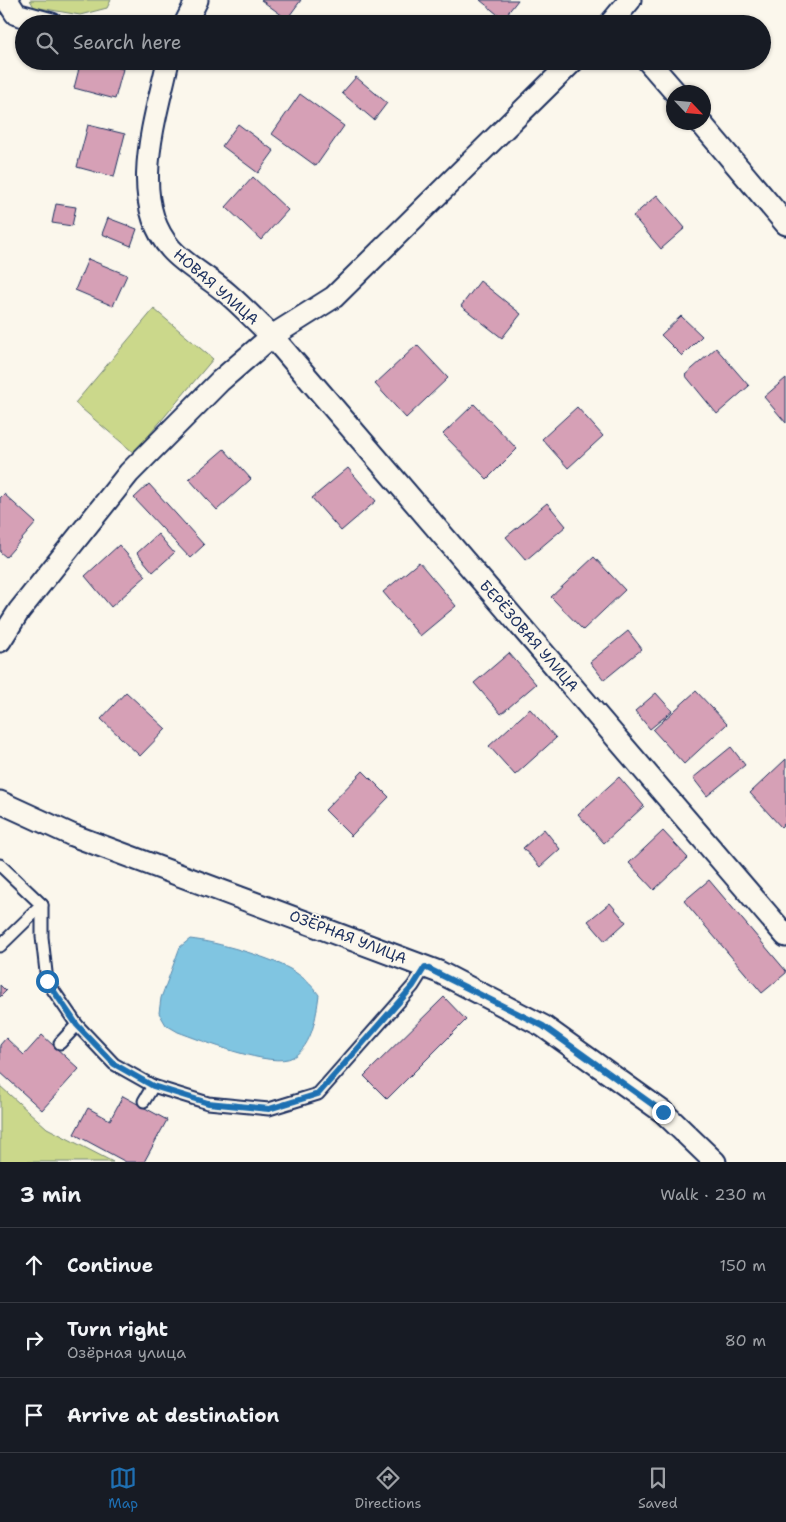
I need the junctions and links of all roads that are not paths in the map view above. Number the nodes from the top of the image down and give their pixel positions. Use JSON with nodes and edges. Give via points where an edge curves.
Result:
{"nodes":[{"id":1,"x":7,"y":0,"type":"edge"},
{"id":2,"x":197,"y":0,"type":"edge"},
{"id":3,"x":630,"y":0,"type":"edge"},
{"id":4,"x":20,"y":15,"type":"edge"},
{"id":5,"x":190,"y":15,"type":"edge"},
{"id":6,"x":618,"y":15,"type":"edge"},
{"id":7,"x":166,"y":70,"type":"edge"},
{"id":8,"x":564,"y":70,"type":"edge"},
{"id":9,"x":656,"y":70,"type":"edge"},
{"id":10,"x":668,"y":85,"type":"edge"},
{"id":11,"x":707,"y":130,"type":"edge"},
{"id":12,"x":786,"y":224,"type":"edge"},
{"id":13,"x":272,"y":336,"type":"junction"},
{"id":14,"x":0,"y":641,"type":"edge"},
{"id":15,"x":0,"y":802,"type":"edge"},
{"id":16,"x":0,"y":865,"type":"edge"},
{"id":17,"x":42,"y":905,"type":"junction"},
{"id":18,"x":786,"y":936,"type":"edge"},
{"id":19,"x":0,"y":946,"type":"edge"},
{"id":20,"x":425,"y":967,"type":"junction"},
{"id":21,"x":77,"y":1025,"type":"junction"},
{"id":22,"x":60,"y":1043,"type":"dead end"},
{"id":23,"x":153,"y":1086,"type":"junction"},
{"id":24,"x":144,"y":1101,"type":"dead end"},
{"id":25,"x":715,"y":1162,"type":"edge"}],
"edges":[{"from":1,"to":4,"type":"street"},
{"from":2,"to":5,"type":"street"},
{"from":3,"to":6,"type":"street"},
{"from":7,"to":13,"type":"street","name":"НОВАЯ УЛИЦА","via":[[147,175],[147,199],[154,223],[171,249],[228,294]]},
{"from":8,"to":13,"type":"street","via":[[334,296]]},
{"from":9,"to":10,"type":"street"},
{"from":11,"to":12,"type":"street"},
{"from":13,"to":14,"type":"street","via":[[220,381],[129,473],[19,611]]},
{"from":13,"to":18,"type":"street","name":"БЕРЁЗОВАЯ УЛИЦА"},
{"from":15,"to":20,"type":"street","name":"ОЗЁРНАЯ УЛИЦА","via":[[72,834]]},
{"from":16,"to":17,"type":"lane"},
{"from":17,"to":19,"type":"lane"},
{"from":17,"to":21,"type":"lane","via":[[47,981]]},
{"from":20,"to":23,"type":"lane","via":[[413,986],[318,1094],[269,1109],[208,1103]]},
{"from":20,"to":25,"type":"street","name":"ОЗЁРНАЯ УЛИЦА","via":[[543,1026],[663,1112]]},
{"from":21,"to":22,"type":"lane"},
{"from":21,"to":23,"type":"lane","via":[[114,1064]]},
{"from":23,"to":24,"type":"lane"}]}
